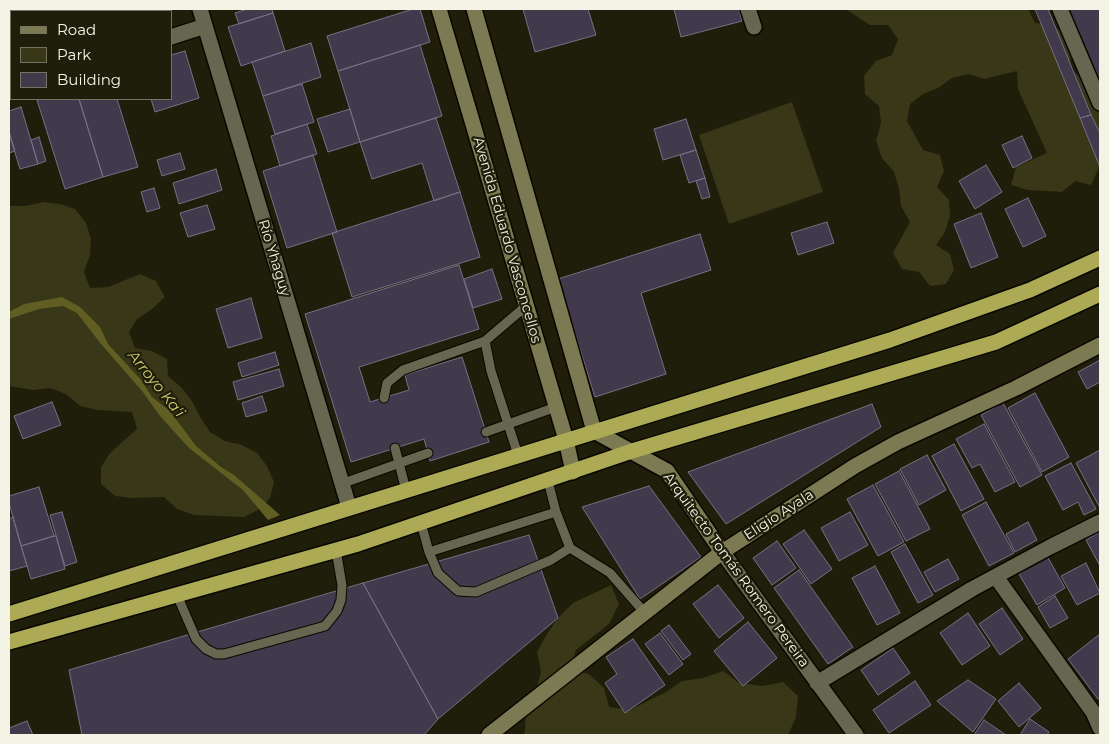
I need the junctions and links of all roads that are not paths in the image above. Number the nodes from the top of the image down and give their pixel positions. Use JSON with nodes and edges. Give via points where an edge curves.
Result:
{"nodes":[{"id":1,"x":200,"y":9,"type":"edge"},
{"id":2,"x":439,"y":9,"type":"edge"},
{"id":3,"x":474,"y":9,"type":"edge"},
{"id":4,"x":748,"y":9,"type":"edge"},
{"id":5,"x":1060,"y":9,"type":"edge"},
{"id":6,"x":205,"y":26,"type":"junction"},
{"id":7,"x":754,"y":27,"type":"dead end"},
{"id":8,"x":172,"y":37,"type":"edge"},
{"id":9,"x":1100,"y":103,"type":"edge"},
{"id":10,"x":1100,"y":258,"type":"edge"},
{"id":11,"x":1100,"y":294,"type":"edge"},
{"id":12,"x":526,"y":306,"type":"junction"},
{"id":13,"x":485,"y":341,"type":"junction"},
{"id":14,"x":1100,"y":345,"type":"edge"},
{"id":15,"x":384,"y":398,"type":"dead end"},
{"id":16,"x":556,"y":407,"type":"junction"},
{"id":17,"x":508,"y":424,"type":"junction"},
{"id":18,"x":594,"y":431,"type":"junction"},
{"id":19,"x":486,"y":432,"type":"dead end"},
{"id":20,"x":566,"y":440,"type":"junction"},
{"id":21,"x":395,"y":448,"type":"dead end"},
{"id":22,"x":632,"y":451,"type":"junction"},
{"id":23,"x":428,"y":454,"type":"dead end"},
{"id":24,"x":518,"y":455,"type":"junction"},
{"id":25,"x":399,"y":464,"type":"junction"},
{"id":26,"x":574,"y":472,"type":"junction"},
{"id":27,"x":548,"y":481,"type":"junction"},
{"id":28,"x":341,"y":484,"type":"junction"},
{"id":29,"x":406,"y":490,"type":"junction"},
{"id":30,"x":349,"y":508,"type":"junction"},
{"id":31,"x":556,"y":512,"type":"junction"},
{"id":32,"x":421,"y":522,"type":"junction"},
{"id":33,"x":1100,"y":522,"type":"edge"},
{"id":34,"x":570,"y":548,"type":"junction"},
{"id":35,"x":336,"y":550,"type":"junction"},
{"id":36,"x":429,"y":552,"type":"junction"},
{"id":37,"x":722,"y":552,"type":"junction"},
{"id":38,"x":996,"y":577,"type":"junction"},
{"id":39,"x":177,"y":595,"type":"junction"},
{"id":40,"x":645,"y":613,"type":"junction"},
{"id":41,"x":9,"y":614,"type":"edge"},
{"id":42,"x":9,"y":642,"type":"edge"},
{"id":43,"x":818,"y":683,"type":"junction"},
{"id":44,"x":1100,"y":728,"type":"edge"},
{"id":45,"x":489,"y":735,"type":"edge"},
{"id":46,"x":856,"y":735,"type":"edge"}],
"edges":[{"from":1,"to":6,"type":"street","name":"Río Yhaguy"},
{"from":2,"to":12,"type":"street","name":"Avenida Eduardo Vasconcellos"},
{"from":3,"to":18,"type":"street"},
{"from":4,"to":7,"type":"street"},
{"from":5,"to":9,"type":"street"},
{"from":6,"to":8,"type":"street"},
{"from":6,"to":28,"type":"street","name":"Río Yhaguy"},
{"from":10,"to":18,"type":"highway","via":[[1030,290],[890,340]]},
{"from":11,"to":22,"type":"highway","via":[[996,342]]},
{"from":12,"to":13,"type":"lane"},
{"from":12,"to":16,"type":"street","name":"Avenida Eduardo Vasconcellos"},
{"from":13,"to":15,"type":"lane","via":[[403,370],[387,383]]},
{"from":13,"to":17,"type":"lane"},
{"from":14,"to":37,"type":"street","name":"Eligio Ayala","via":[[898,442]]},
{"from":16,"to":17,"type":"lane"},
{"from":16,"to":20,"type":"street","name":"Avenida Eduardo Vasconcellos"},
{"from":17,"to":19,"type":"lane"},
{"from":17,"to":24,"type":"lane"},
{"from":18,"to":20,"type":"highway"},
{"from":18,"to":22,"type":"street","name":"Arquitecto Tomás Romero Pereira"},
{"from":20,"to":24,"type":"highway"},
{"from":20,"to":26,"type":"street","name":"Avenida Eduardo Vasconcellos"},
{"from":21,"to":25,"type":"lane"},
{"from":22,"to":26,"type":"highway"},
{"from":22,"to":37,"type":"street","name":"Arquitecto Tomás Romero Pereira","via":[[667,471]]},
{"from":23,"to":25,"type":"lane"},
{"from":24,"to":29,"type":"highway"},
{"from":25,"to":28,"type":"lane"},
{"from":25,"to":29,"type":"lane"},
{"from":26,"to":27,"type":"highway"},
{"from":27,"to":31,"type":"lane"},
{"from":27,"to":32,"type":"highway"},
{"from":28,"to":30,"type":"street","name":"Río Yhaguy"},
{"from":29,"to":30,"type":"highway"},
{"from":30,"to":41,"type":"highway"},
{"from":31,"to":34,"type":"lane"},
{"from":31,"to":36,"type":"lane"},
{"from":32,"to":35,"type":"highway"},
{"from":32,"to":36,"type":"lane"},
{"from":33,"to":38,"type":"street"},
{"from":34,"to":36,"type":"lane","via":[[551,560],[476,592],[458,591],[438,573]]},
{"from":34,"to":40,"type":"lane","via":[[610,573]]},
{"from":35,"to":39,"type":"highway"},
{"from":35,"to":39,"type":"lane","via":[[341,600],[325,626],[216,654],[196,639]]},
{"from":37,"to":40,"type":"street","name":"Eligio Ayala"},
{"from":37,"to":43,"type":"street","name":"Arquitecto Tomás Romero Pereira"},
{"from":38,"to":43,"type":"street"},
{"from":38,"to":44,"type":"street","via":[[1093,712]]},
{"from":39,"to":42,"type":"highway"},
{"from":40,"to":45,"type":"street","name":"Eligio Ayala"},
{"from":43,"to":46,"type":"street","name":"Arquitecto Tomás Romero Pereira"}]}
